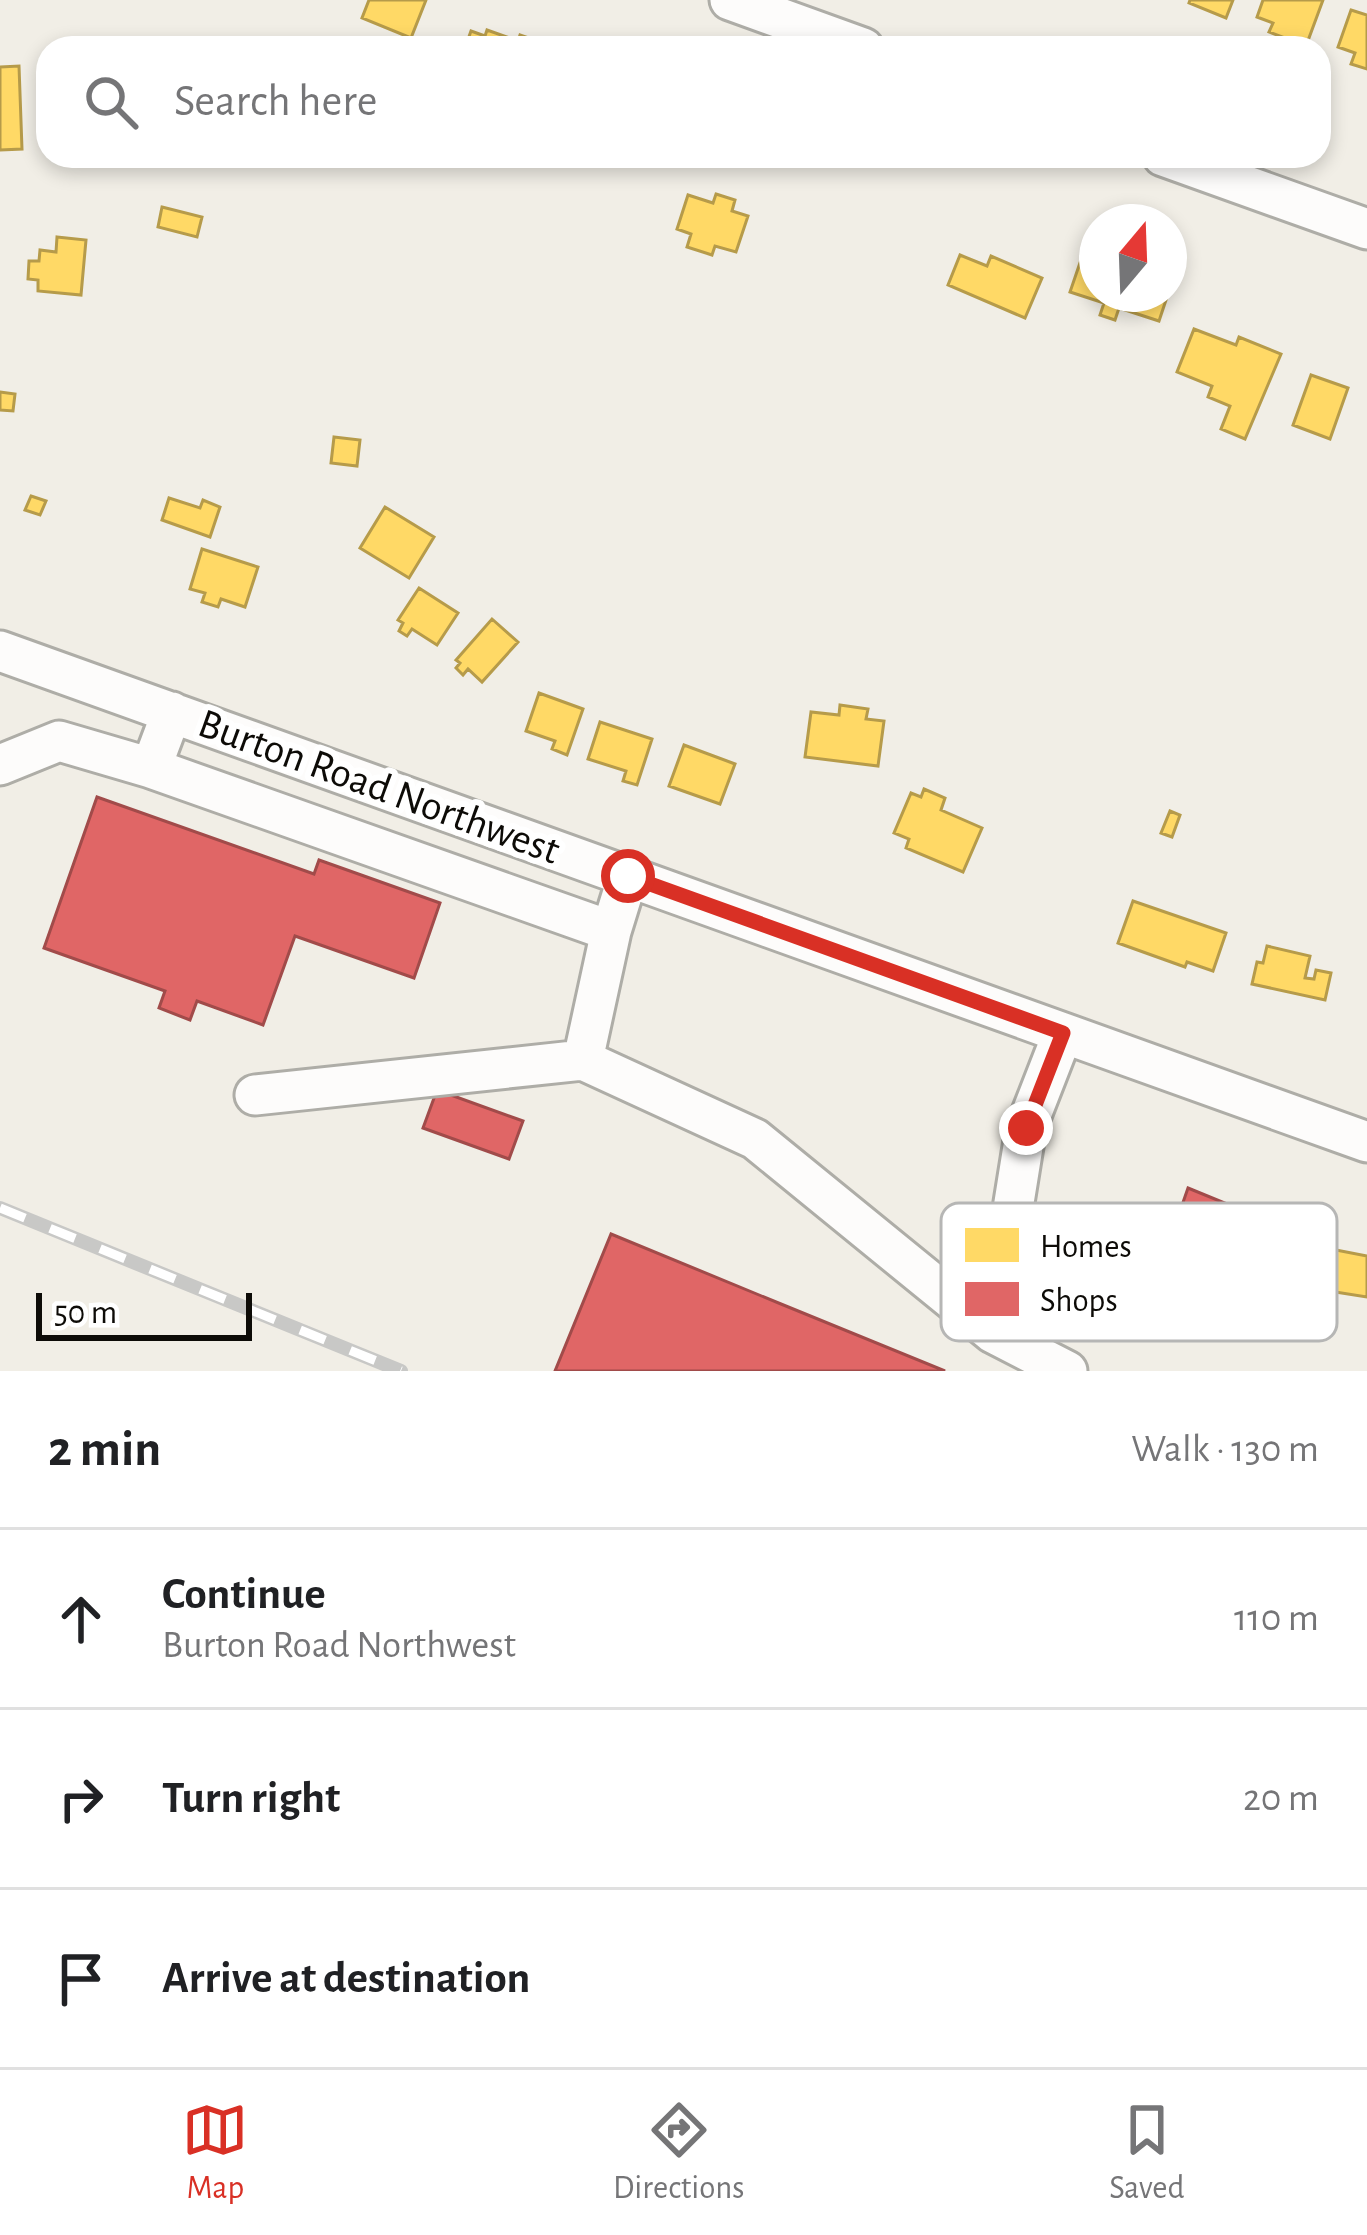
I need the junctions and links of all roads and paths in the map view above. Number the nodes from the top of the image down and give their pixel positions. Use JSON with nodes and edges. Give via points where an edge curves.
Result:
{"nodes":[{"id":1,"x":730,"y":0,"type":"edge"},
{"id":2,"x":830,"y":36,"type":"edge"},
{"id":3,"x":1197,"y":168,"type":"edge"},
{"id":4,"x":1367,"y":229,"type":"edge"},
{"id":5,"x":0,"y":650,"type":"edge"},
{"id":6,"x":172,"y":712,"type":"junction"},
{"id":7,"x":0,"y":765,"type":"edge"},
{"id":8,"x":151,"y":768,"type":"junction"},
{"id":9,"x":628,"y":876,"type":"junction"},
{"id":10,"x":611,"y":931,"type":"junction"},
{"id":11,"x":1063,"y":1033,"type":"junction"},
{"id":12,"x":583,"y":1060,"type":"junction"},
{"id":13,"x":256,"y":1095,"type":"dead end"},
{"id":14,"x":1367,"y":1142,"type":"edge"},
{"id":15,"x":1014,"y":1203,"type":"edge"},
{"id":16,"x":941,"y":1290,"type":"edge"},
{"id":17,"x":1009,"y":1341,"type":"edge"},
{"id":18,"x":1067,"y":1371,"type":"edge"}],
"edges":[{"from":1,"to":2,"type":"street"},
{"from":3,"to":4,"type":"street"},
{"from":5,"to":6,"type":"street","name":"Burton Road Northwest"},
{"from":6,"to":8,"type":"street"},
{"from":6,"to":9,"type":"street","name":"Burton Road Northwest"},
{"from":7,"to":8,"type":"street","via":[[59,741]]},
{"from":8,"to":10,"type":"street"},
{"from":9,"to":10,"type":"street"},
{"from":9,"to":11,"type":"street","name":"Burton Road Northwest"},
{"from":10,"to":12,"type":"street"},
{"from":11,"to":14,"type":"street","name":"Burton Road Northwest"},
{"from":11,"to":15,"type":"street","via":[[1026,1128]]},
{"from":12,"to":13,"type":"street"},
{"from":12,"to":16,"type":"street","via":[[755,1138]]},
{"from":17,"to":18,"type":"street"}]}
